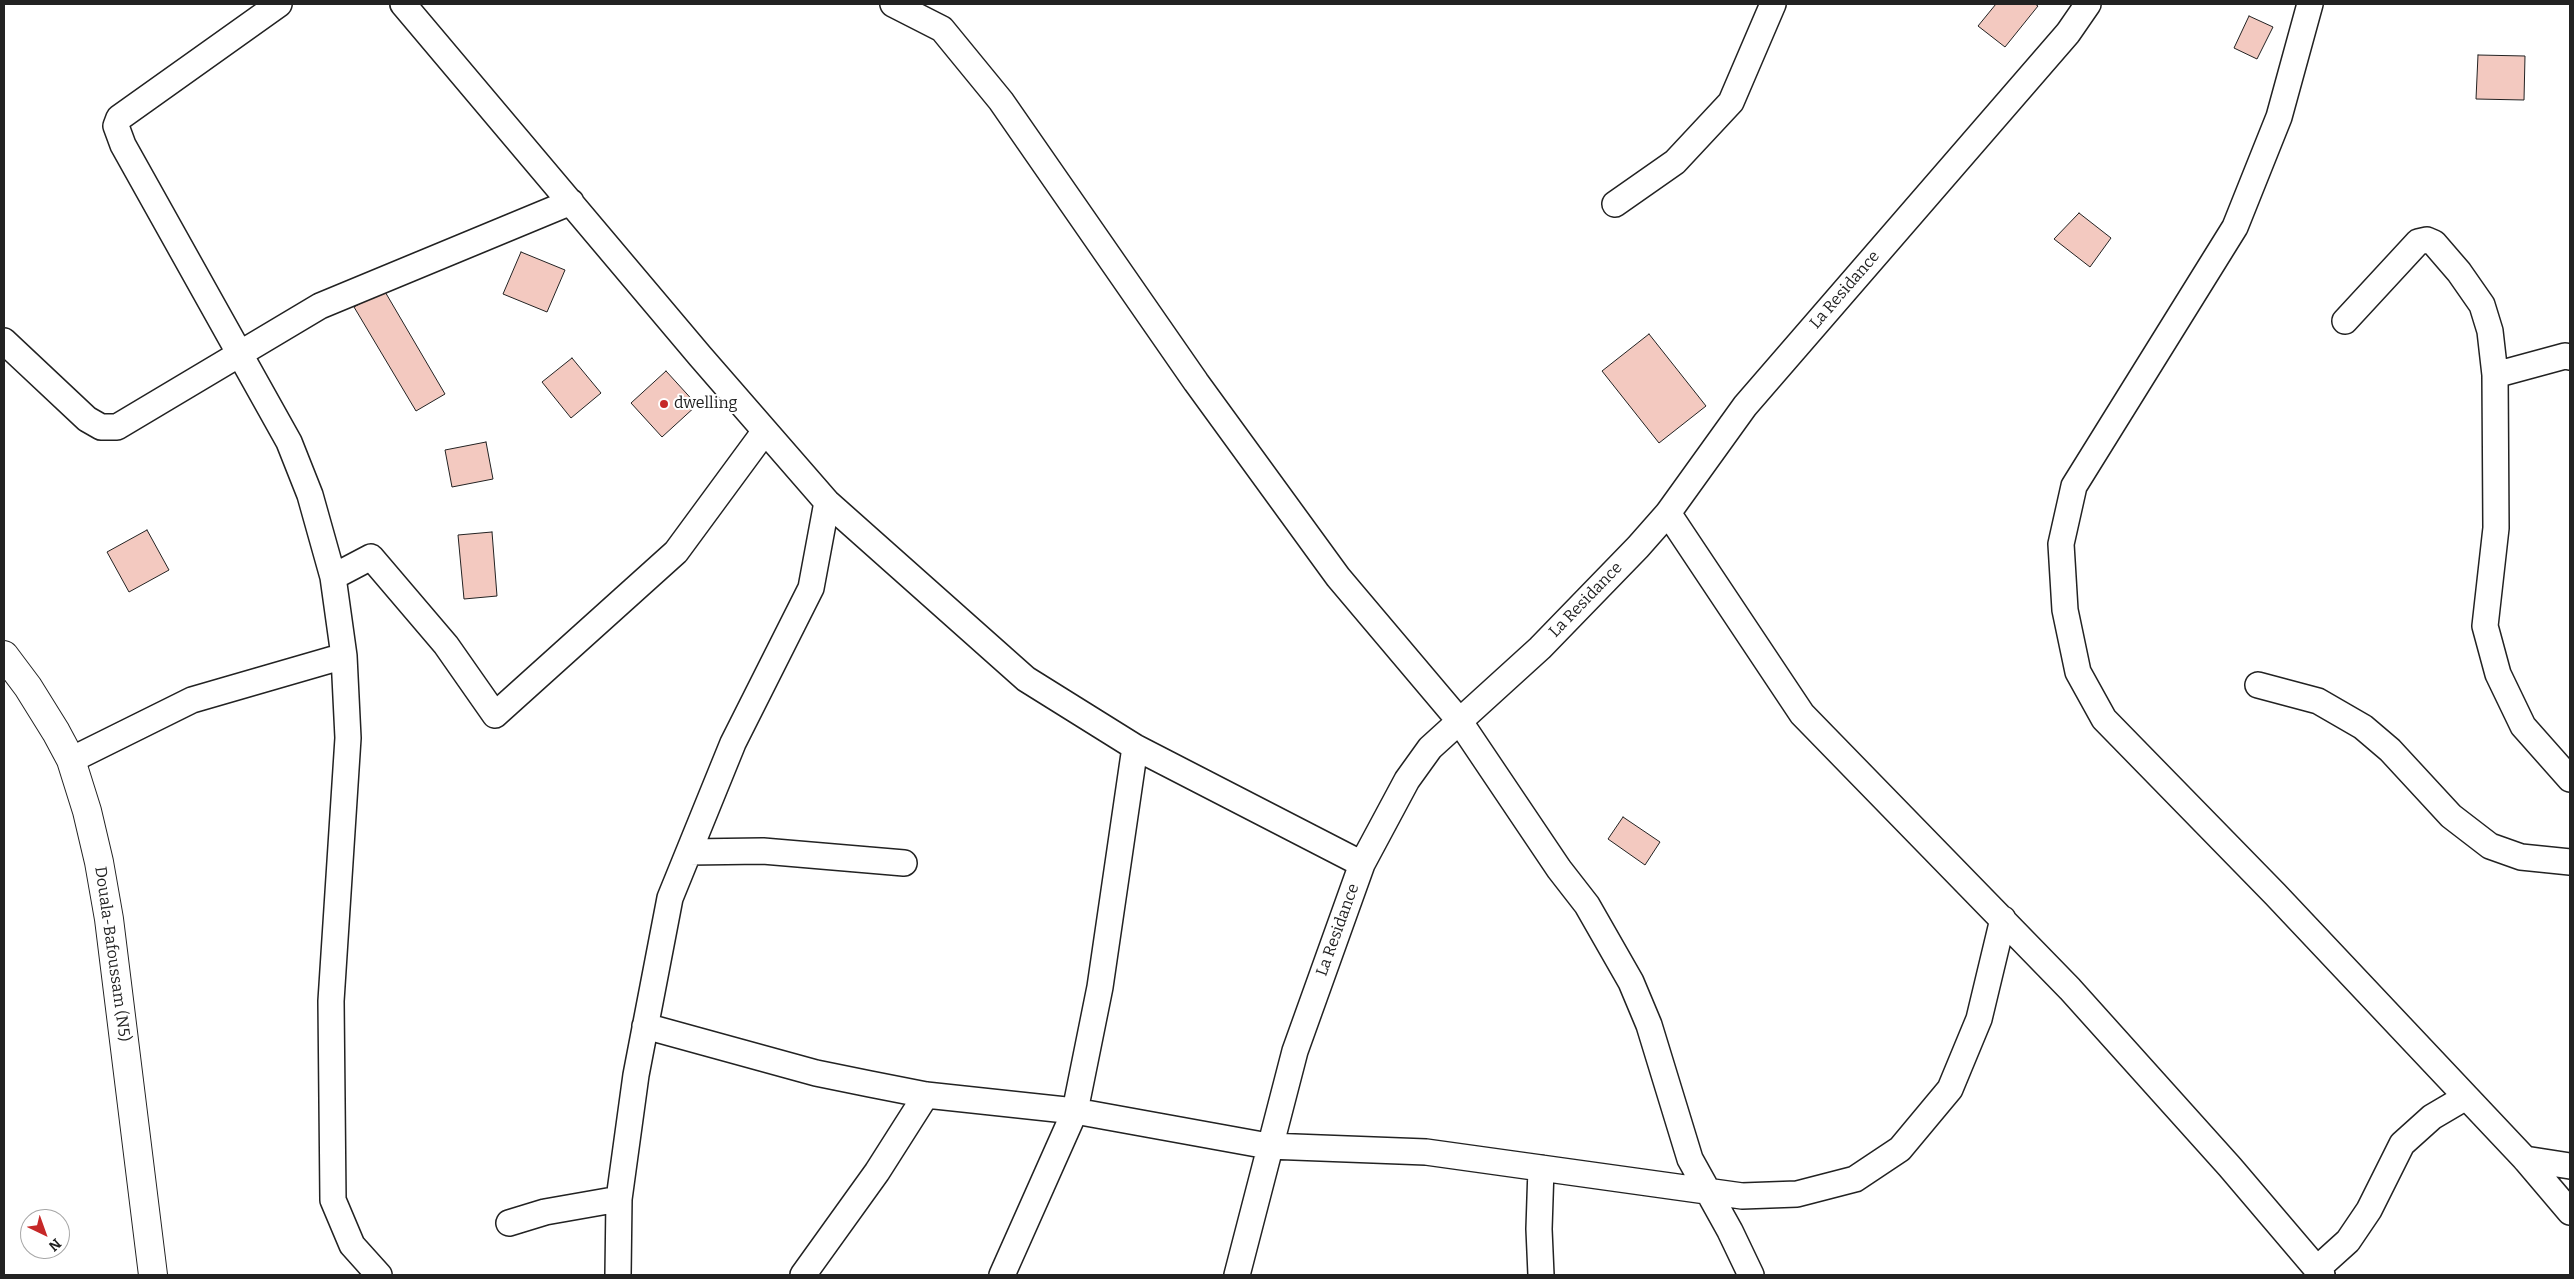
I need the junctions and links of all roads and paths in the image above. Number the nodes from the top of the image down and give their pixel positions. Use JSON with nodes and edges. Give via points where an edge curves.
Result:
{"nodes":[{"id":1,"x":279,"y":4,"type":"edge"},
{"id":2,"x":403,"y":4,"type":"edge"},
{"id":3,"x":893,"y":4,"type":"edge"},
{"id":4,"x":1773,"y":4,"type":"edge"},
{"id":5,"x":2088,"y":4,"type":"edge"},
{"id":6,"x":2310,"y":4,"type":"edge"},
{"id":7,"x":570,"y":202,"type":"junction"},
{"id":8,"x":1615,"y":204,"type":"dead end"},
{"id":9,"x":2344,"y":321,"type":"dead end"},
{"id":10,"x":4,"y":341,"type":"edge"},
{"id":11,"x":238,"y":353,"type":"junction"},
{"id":12,"x":2570,"y":357,"type":"edge"},
{"id":13,"x":2495,"y":374,"type":"junction"},
{"id":14,"x":765,"y":431,"type":"junction"},
{"id":15,"x":827,"y":502,"type":"junction"},
{"id":16,"x":1668,"y":513,"type":"junction"},
{"id":17,"x":333,"y":577,"type":"junction"},
{"id":18,"x":4,"y":655,"type":"edge"},
{"id":19,"x":344,"y":656,"type":"junction"},
{"id":20,"x":2258,"y":685,"type":"dead end"},
{"id":21,"x":1458,"y":719,"type":"junction"},
{"id":22,"x":1135,"y":747,"type":"junction"},
{"id":23,"x":71,"y":760,"type":"junction"},
{"id":24,"x":2570,"y":778,"type":"edge"},
{"id":25,"x":689,"y":852,"type":"junction"},
{"id":26,"x":2570,"y":862,"type":"edge"},
{"id":27,"x":904,"y":863,"type":"dead end"},
{"id":28,"x":1362,"y":864,"type":"junction"},
{"id":29,"x":2003,"y":919,"type":"junction"},
{"id":30,"x":645,"y":1026,"type":"junction"},
{"id":31,"x":926,"y":1095,"type":"junction"},
{"id":32,"x":2466,"y":1097,"type":"junction"},
{"id":33,"x":1075,"y":1111,"type":"junction"},
{"id":34,"x":1268,"y":1146,"type":"junction"},
{"id":35,"x":2525,"y":1159,"type":"junction"},
{"id":36,"x":2570,"y":1166,"type":"edge"},
{"id":37,"x":1542,"y":1168,"type":"junction"},
{"id":38,"x":1707,"y":1190,"type":"junction"},
{"id":39,"x":619,"y":1199,"type":"junction"},
{"id":40,"x":2570,"y":1212,"type":"edge"},
{"id":41,"x":508,"y":1223,"type":"dead end"},
{"id":42,"x":2319,"y":1272,"type":"edge"},
{"id":43,"x":153,"y":1275,"type":"edge"},
{"id":44,"x":379,"y":1275,"type":"edge"},
{"id":45,"x":618,"y":1275,"type":"edge"},
{"id":46,"x":803,"y":1275,"type":"edge"},
{"id":47,"x":1002,"y":1275,"type":"edge"},
{"id":48,"x":1237,"y":1275,"type":"edge"},
{"id":49,"x":1541,"y":1275,"type":"edge"},
{"id":50,"x":1751,"y":1275,"type":"edge"}],
"edges":[{"from":1,"to":11,"type":"street","via":[[118,118],[116,126],[123,145]]},
{"from":2,"to":7,"type":"street"},
{"from":3,"to":21,"type":"street","via":[[942,29],[1001,100],[1196,382],[1338,577]]},
{"from":4,"to":8,"type":"street","via":[[1731,102],[1676,162]]},
{"from":5,"to":16,"type":"street","name":"La Residance","via":[[2068,33],[1745,406]]},
{"from":6,"to":32,"type":"street","via":[[2279,117],[2235,227],[2074,486],[2061,544],[2064,610],[2078,672],[2104,719]]},
{"from":7,"to":11,"type":"street","via":[[351,291]]},
{"from":7,"to":14,"type":"street"},
{"from":9,"to":13,"type":"street","via":[[2418,242],[2427,240],[2434,243],[2459,272],[2482,305],[2490,331]]},
{"from":10,"to":11,"type":"street","via":[[87,418],[101,427],[117,427]]},
{"from":11,"to":17,"type":"street","via":[[289,442],[310,495]]},
{"from":12,"to":13,"type":"street"},
{"from":13,"to":24,"type":"street","via":[[2496,528],[2486,626],[2498,674],[2522,726]]},
{"from":14,"to":15,"type":"street"},
{"from":14,"to":17,"type":"street","via":[[676,552],[495,715],[446,645],[371,557]]},
{"from":15,"to":22,"type":"street","via":[[1026,679]]},
{"from":15,"to":25,"type":"street","via":[[812,588],[733,743]]},
{"from":16,"to":21,"type":"street","name":"La Residance","via":[[1540,648]]},
{"from":16,"to":29,"type":"street","via":[[1802,714]]},
{"from":17,"to":19,"type":"street"},
{"from":18,"to":23,"type":"highway","name":"Douala-Bafoussam (N5)"},
{"from":19,"to":23,"type":"street","via":[[192,700]]},
{"from":19,"to":44,"type":"street","via":[[348,738],[331,1001],[333,1200],[352,1245]]},
{"from":20,"to":26,"type":"street","via":[[2318,701],[2363,727],[2390,750],[2451,816],[2490,846],[2521,857]]},
{"from":21,"to":28,"type":"street","name":"La Residance","via":[[1430,748],[1407,780]]},
{"from":21,"to":38,"type":"street","via":[[1587,905],[1631,982],[1649,1025],[1690,1159]]},
{"from":22,"to":28,"type":"street"},
{"from":22,"to":33,"type":"street","via":[[1100,987]]},
{"from":23,"to":43,"type":"highway","name":"Douala-Bafoussam (N5)","via":[[88,810],[106,900]]},
{"from":25,"to":27,"type":"street","via":[[763,852]]},
{"from":25,"to":30,"type":"street","via":[[670,898]]},
{"from":28,"to":34,"type":"street","name":"La Residance","via":[[1295,1051]]},
{"from":29,"to":38,"type":"street","via":[[1978,1019],[1950,1089],[1900,1149],[1855,1180],[1797,1194],[1742,1196]]},
{"from":29,"to":42,"type":"street","via":[[2230,1167]]},
{"from":30,"to":31,"type":"street","via":[[816,1073]]},
{"from":30,"to":39,"type":"street"},
{"from":31,"to":33,"type":"street"},
{"from":31,"to":46,"type":"street","via":[[882,1164]]},
{"from":32,"to":35,"type":"street"},
{"from":32,"to":42,"type":"street","via":[[2432,1117],[2402,1144],[2369,1210],[2348,1241]]},
{"from":33,"to":34,"type":"street"},
{"from":33,"to":47,"type":"street"},
{"from":34,"to":37,"type":"street","via":[[1426,1152]]},
{"from":34,"to":48,"type":"street","name":"La Residance"},
{"from":35,"to":36,"type":"street"},
{"from":35,"to":40,"type":"street"},
{"from":37,"to":38,"type":"street"},
{"from":37,"to":49,"type":"street"},
{"from":38,"to":50,"type":"street"},
{"from":39,"to":41,"type":"street","via":[[545,1212]]},
{"from":39,"to":45,"type":"street"}]}
